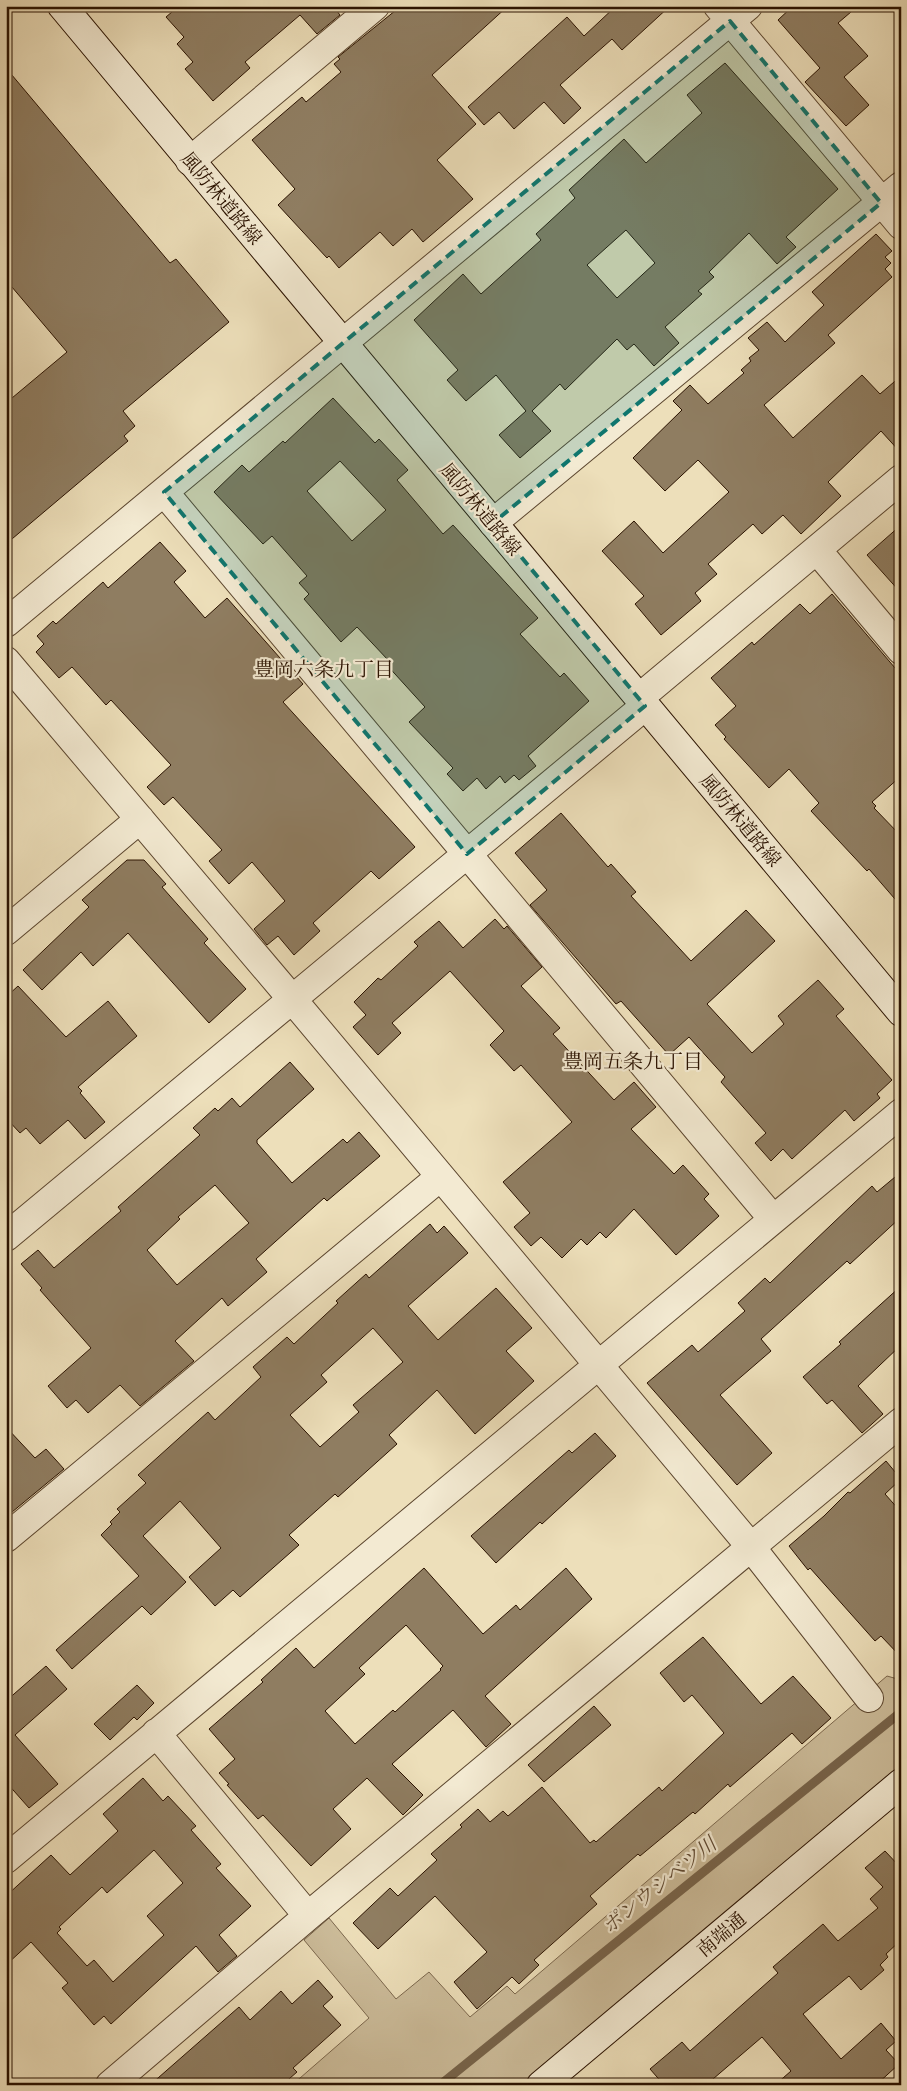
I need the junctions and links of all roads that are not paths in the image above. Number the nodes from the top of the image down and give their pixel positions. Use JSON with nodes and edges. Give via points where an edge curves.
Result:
{"nodes":[{"id":1,"x":62,"y":6,"type":"edge"},
{"id":2,"x":375,"y":6,"type":"edge"},
{"id":3,"x":732,"y":11,"type":"edge"},
{"id":4,"x":190,"y":161,"type":"junction"},
{"id":5,"x":891,"y":195,"type":"edge"},
{"id":6,"x":901,"y":225,"type":"edge"},
{"id":7,"x":342,"y":343,"type":"junction"},
{"id":8,"x":901,"y":480,"type":"edge"},
{"id":9,"x":164,"y":492,"type":"junction"},
{"id":10,"x":493,"y":524,"type":"junction"},
{"id":11,"x":817,"y":550,"type":"junction"},
{"id":12,"x":6,"y":623,"type":"edge"},
{"id":13,"x":901,"y":650,"type":"edge"},
{"id":14,"x":6,"y":662,"type":"edge"},
{"id":15,"x":642,"y":702,"type":"junction"},
{"id":16,"x":140,"y":820,"type":"junction"},
{"id":17,"x":467,"y":854,"type":"junction"},
{"id":18,"x":6,"y":931,"type":"edge"},
{"id":19,"x":292,"y":999,"type":"junction"},
{"id":20,"x":901,"y":1012,"type":"edge"},
{"id":21,"x":901,"y":1113,"type":"edge"},
{"id":22,"x":440,"y":1177,"type":"junction"},
{"id":23,"x":773,"y":1219,"type":"junction"},
{"id":24,"x":6,"y":1237,"type":"edge"},
{"id":25,"x":598,"y":1366,"type":"junction"},
{"id":26,"x":901,"y":1422,"type":"edge"},
{"id":27,"x":6,"y":1538,"type":"edge"},
{"id":28,"x":751,"y":1547,"type":"junction"},
{"id":29,"x":869,"y":1698,"type":"dead end"},
{"id":30,"x":156,"y":1734,"type":"junction"},
{"id":31,"x":901,"y":1783,"type":"edge"},
{"id":32,"x":6,"y":1859,"type":"edge"},
{"id":33,"x":308,"y":1916,"type":"junction"},
{"id":34,"x":110,"y":2085,"type":"edge"},
{"id":35,"x":541,"y":2085,"type":"edge"}],
"edges":[{"from":1,"to":4,"type":"street","name":"風防林道路線"},
{"from":2,"to":4,"type":"street"},
{"from":3,"to":5,"type":"street"},
{"from":3,"to":7,"type":"street"},
{"from":4,"to":7,"type":"street","name":"風防林道路線"},
{"from":5,"to":6,"type":"street"},
{"from":5,"to":10,"type":"street"},
{"from":7,"to":9,"type":"street"},
{"from":7,"to":10,"type":"street","name":"風防林道路線"},
{"from":8,"to":11,"type":"street"},
{"from":9,"to":12,"type":"street"},
{"from":9,"to":17,"type":"street"},
{"from":10,"to":15,"type":"street","name":"風防林道路線"},
{"from":11,"to":13,"type":"street"},
{"from":11,"to":15,"type":"street"},
{"from":14,"to":16,"type":"street"},
{"from":15,"to":17,"type":"street"},
{"from":15,"to":20,"type":"street","name":"風防林道路線"},
{"from":16,"to":18,"type":"street"},
{"from":16,"to":19,"type":"street"},
{"from":17,"to":19,"type":"street"},
{"from":17,"to":23,"type":"street"},
{"from":19,"to":22,"type":"street"},
{"from":19,"to":24,"type":"street"},
{"from":21,"to":23,"type":"street"},
{"from":22,"to":25,"type":"street"},
{"from":22,"to":27,"type":"street"},
{"from":23,"to":25,"type":"street"},
{"from":25,"to":28,"type":"street"},
{"from":25,"to":30,"type":"street"},
{"from":26,"to":28,"type":"street"},
{"from":28,"to":29,"type":"street"},
{"from":28,"to":33,"type":"street"},
{"from":30,"to":32,"type":"street"},
{"from":30,"to":33,"type":"street"},
{"from":31,"to":35,"type":"street","name":"南端通"},
{"from":33,"to":34,"type":"street"}]}
